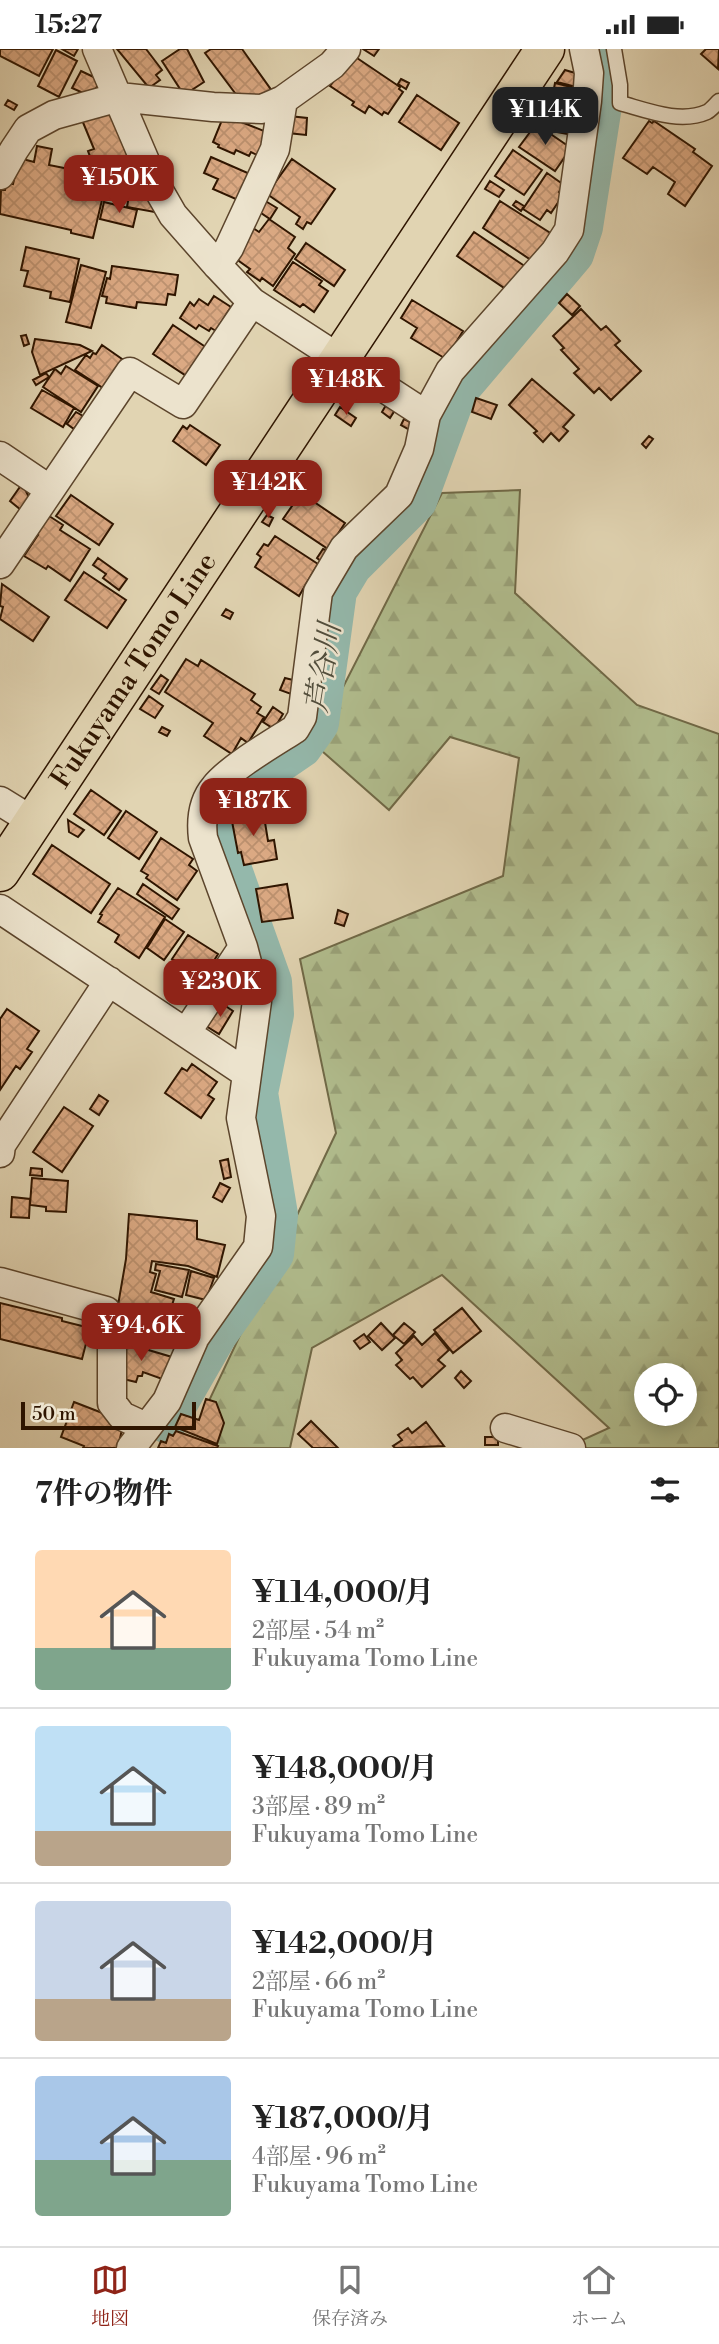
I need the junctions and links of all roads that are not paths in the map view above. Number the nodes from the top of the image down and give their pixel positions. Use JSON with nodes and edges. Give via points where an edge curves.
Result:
{"nodes":[{"id":1,"x":97,"y":49,"type":"edge"},
{"id":2,"x":345,"y":49,"type":"edge"},
{"id":3,"x":545,"y":49,"type":"edge"},
{"id":4,"x":584,"y":49,"type":"edge"},
{"id":5,"x":614,"y":49,"type":"edge"},
{"id":6,"x":119,"y":97,"type":"junction"},
{"id":7,"x":283,"y":100,"type":"junction"},
{"id":8,"x":719,"y":101,"type":"edge"},
{"id":9,"x":0,"y":175,"type":"edge"},
{"id":10,"x":217,"y":265,"type":"junction"},
{"id":11,"x":252,"y":302,"type":"junction"},
{"id":12,"x":339,"y":357,"type":"junction"},
{"id":13,"x":426,"y":415,"type":"junction"},
{"id":14,"x":0,"y":456,"type":"edge"},
{"id":15,"x":49,"y":489,"type":"junction"},
{"id":16,"x":0,"y":564,"type":"edge"},
{"id":17,"x":0,"y":801,"type":"edge"},
{"id":18,"x":34,"y":822,"type":"junction"},
{"id":19,"x":0,"y":872,"type":"edge"},
{"id":20,"x":0,"y":909,"type":"edge"},
{"id":21,"x":243,"y":947,"type":"junction"},
{"id":22,"x":109,"y":981,"type":"junction"},
{"id":23,"x":186,"y":1033,"type":"junction"},
{"id":24,"x":246,"y":1073,"type":"junction"},
{"id":25,"x":0,"y":1153,"type":"edge"},
{"id":26,"x":0,"y":1282,"type":"edge"},
{"id":27,"x":505,"y":1428,"type":"dead end"},
{"id":28,"x":138,"y":1437,"type":"edge"},
{"id":29,"x":571,"y":1448,"type":"edge"}],
"edges":[{"from":1,"to":6,"type":"street"},
{"from":2,"to":7,"type":"street","via":[[332,65]]},
{"from":3,"to":12,"type":"main road","name":"Fukuyama Tomo Line"},
{"from":4,"to":13,"type":"street","via":[[589,72],[587,101],[569,230],[450,371]]},
{"from":5,"to":8,"type":"lane","via":[[620,103],[688,116],[709,112]]},
{"from":6,"to":7,"type":"street","via":[[262,109]]},
{"from":6,"to":9,"type":"street","via":[[54,115],[29,129]]},
{"from":6,"to":10,"type":"street","via":[[154,182],[173,215]]},
{"from":7,"to":10,"type":"street","via":[[275,149]]},
{"from":10,"to":11,"type":"street"},
{"from":11,"to":12,"type":"street"},
{"from":11,"to":15,"type":"street","via":[[183,404],[130,372]]},
{"from":12,"to":13,"type":"street"},
{"from":12,"to":18,"type":"main road","name":"Fukuyama Tomo Line"},
{"from":13,"to":21,"type":"street","via":[[419,449],[399,495],[344,548],[318,592],[302,717],[295,729],[226,777],[206,803],[201,820],[203,838]]},
{"from":14,"to":15,"type":"street"},
{"from":15,"to":16,"type":"street"},
{"from":17,"to":18,"type":"street"},
{"from":18,"to":19,"type":"main road","name":"Fukuyama Tomo Line"},
{"from":20,"to":22,"type":"street"},
{"from":21,"to":23,"type":"street"},
{"from":21,"to":24,"type":"street","via":[[257,1001]]},
{"from":22,"to":23,"type":"street"},
{"from":22,"to":25,"type":"street"},
{"from":23,"to":24,"type":"street"},
{"from":24,"to":28,"type":"street","via":[[241,1118],[261,1216],[258,1247],[195,1337],[167,1401]]},
{"from":26,"to":28,"type":"street","via":[[106,1311],[112,1328],[112,1403]]},
{"from":27,"to":29,"type":"street"}]}
